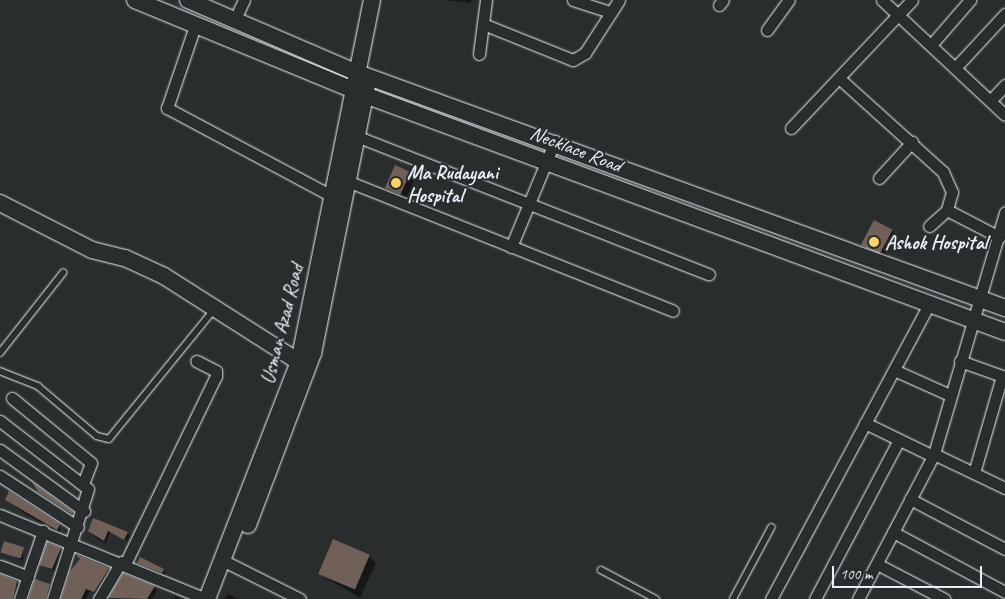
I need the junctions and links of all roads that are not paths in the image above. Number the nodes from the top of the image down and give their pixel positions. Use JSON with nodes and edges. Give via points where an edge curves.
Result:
{"nodes":[{"id":1,"x":135,"y":0,"type":"edge"},
{"id":2,"x":188,"y":0,"type":"edge"},
{"id":3,"x":244,"y":0,"type":"edge"},
{"id":4,"x":372,"y":0,"type":"edge"},
{"id":5,"x":486,"y":0,"type":"edge"},
{"id":6,"x":573,"y":0,"type":"edge"},
{"id":7,"x":619,"y":0,"type":"edge"},
{"id":8,"x":788,"y":0,"type":"edge"},
{"id":9,"x":882,"y":0,"type":"edge"},
{"id":10,"x":912,"y":0,"type":"edge"},
{"id":11,"x":970,"y":0,"type":"edge"},
{"id":12,"x":611,"y":12,"type":"junction"},
{"id":13,"x":899,"y":14,"type":"junction"},
{"id":14,"x":1005,"y":14,"type":"edge"},
{"id":15,"x":236,"y":19,"type":"junction"},
{"id":16,"x":196,"y":23,"type":"junction"},
{"id":17,"x":483,"y":24,"type":"junction"},
{"id":18,"x":766,"y":30,"type":"dead end"},
{"id":19,"x":931,"y":44,"type":"junction"},
{"id":20,"x":479,"y":54,"type":"dead end"},
{"id":21,"x":955,"y":68,"type":"junction"},
{"id":22,"x":362,"y":74,"type":"junction"},
{"id":23,"x":840,"y":78,"type":"junction"},
{"id":24,"x":1005,"y":84,"type":"edge"},
{"id":25,"x":358,"y":92,"type":"junction"},
{"id":26,"x":991,"y":100,"type":"junction"},
{"id":27,"x":1005,"y":115,"type":"edge"},
{"id":28,"x":791,"y":128,"type":"dead end"},
{"id":29,"x":356,"y":136,"type":"junction"},
{"id":30,"x":555,"y":140,"type":"junction"},
{"id":31,"x":912,"y":142,"type":"junction"},
{"id":32,"x":547,"y":160,"type":"junction"},
{"id":33,"x":879,"y":178,"type":"dead end"},
{"id":34,"x":341,"y":179,"type":"junction"},
{"id":35,"x":332,"y":196,"type":"junction"},
{"id":36,"x":0,"y":203,"type":"edge"},
{"id":37,"x":528,"y":205,"type":"junction"},
{"id":38,"x":947,"y":210,"type":"junction"},
{"id":39,"x":1005,"y":212,"type":"edge"},
{"id":40,"x":929,"y":226,"type":"dead end"},
{"id":41,"x":999,"y":237,"type":"junction"},
{"id":42,"x":511,"y":247,"type":"junction"},
{"id":43,"x":62,"y":273,"type":"dead end"},
{"id":44,"x":709,"y":274,"type":"dead end"},
{"id":45,"x":978,"y":297,"type":"junction"},
{"id":46,"x":929,"y":304,"type":"junction"},
{"id":47,"x":216,"y":308,"type":"junction"},
{"id":48,"x":1005,"y":308,"type":"edge"},
{"id":49,"x":673,"y":311,"type":"dead end"},
{"id":50,"x":972,"y":320,"type":"junction"},
{"id":51,"x":1005,"y":332,"type":"edge"},
{"id":52,"x":0,"y":353,"type":"edge"},
{"id":53,"x":196,"y":361,"type":"dead end"},
{"id":54,"x":960,"y":361,"type":"junction"},
{"id":55,"x":299,"y":362,"type":"junction"},
{"id":56,"x":894,"y":370,"type":"junction"},
{"id":57,"x":0,"y":371,"type":"edge"},
{"id":58,"x":1004,"y":377,"type":"edge"},
{"id":59,"x":950,"y":395,"type":"junction"},
{"id":60,"x":12,"y":398,"type":"dead end"},
{"id":61,"x":0,"y":420,"type":"edge"},
{"id":62,"x":865,"y":423,"type":"junction"},
{"id":63,"x":899,"y":440,"type":"junction"},
{"id":64,"x":0,"y":450,"type":"edge"},
{"id":65,"x":933,"y":455,"type":"junction"},
{"id":66,"x":974,"y":473,"type":"junction"},
{"id":67,"x":0,"y":476,"type":"edge"},
{"id":68,"x":83,"y":484,"type":"junction"},
{"id":69,"x":1004,"y":485,"type":"edge"},
{"id":70,"x":910,"y":499,"type":"junction"},
{"id":71,"x":84,"y":511,"type":"junction"},
{"id":72,"x":0,"y":515,"type":"edge"},
{"id":73,"x":78,"y":527,"type":"junction"},
{"id":74,"x":770,"y":528,"type":"dead end"},
{"id":75,"x":43,"y":531,"type":"junction"},
{"id":76,"x":893,"y":532,"type":"junction"},
{"id":77,"x":73,"y":542,"type":"junction"},
{"id":78,"x":1005,"y":549,"type":"edge"},
{"id":79,"x":227,"y":562,"type":"junction"},
{"id":80,"x":123,"y":563,"type":"junction"},
{"id":81,"x":877,"y":564,"type":"junction"},
{"id":82,"x":0,"y":566,"type":"edge"},
{"id":83,"x":601,"y":570,"type":"dead end"},
{"id":84,"x":28,"y":577,"type":"junction"},
{"id":85,"x":1005,"y":592,"type":"edge"},
{"id":86,"x":861,"y":598,"type":"edge"},
{"id":87,"x":20,"y":599,"type":"edge"},
{"id":88,"x":53,"y":599,"type":"edge"},
{"id":89,"x":99,"y":599,"type":"edge"},
{"id":90,"x":207,"y":599,"type":"edge"},
{"id":91,"x":218,"y":599,"type":"edge"},
{"id":92,"x":300,"y":599,"type":"edge"},
{"id":93,"x":656,"y":599,"type":"edge"},
{"id":94,"x":733,"y":599,"type":"edge"},
{"id":95,"x":771,"y":599,"type":"edge"},
{"id":96,"x":815,"y":599,"type":"edge"},
{"id":97,"x":944,"y":599,"type":"edge"}],
"edges":[{"from":1,"to":16,"type":"main road","name":"Necklace Road"},
{"from":2,"to":15,"type":"main road","name":"Necklace Road"},
{"from":3,"to":15,"type":"street"},
{"from":4,"to":22,"type":"main road","name":"Usman Azad Road"},
{"from":5,"to":17,"type":"street"},
{"from":6,"to":12,"type":"street"},
{"from":7,"to":12,"type":"street"},
{"from":8,"to":18,"type":"street"},
{"from":9,"to":13,"type":"street"},
{"from":10,"to":13,"type":"street"},
{"from":11,"to":19,"type":"street"},
{"from":12,"to":17,"type":"street","via":[[585,53],[573,60]]},
{"from":13,"to":19,"type":"street"},
{"from":13,"to":23,"type":"street"},
{"from":14,"to":21,"type":"street"},
{"from":15,"to":22,"type":"main road","name":"Necklace Road"},
{"from":16,"to":25,"type":"main road","name":"Necklace Road"},
{"from":16,"to":35,"type":"street","via":[[167,108]]},
{"from":17,"to":20,"type":"street"},
{"from":19,"to":21,"type":"street"},
{"from":21,"to":26,"type":"street"},
{"from":22,"to":25,"type":"main road","name":"Usman Azad Road"},
{"from":22,"to":30,"type":"main road","name":"Necklace Road"},
{"from":23,"to":28,"type":"street"},
{"from":23,"to":31,"type":"street"},
{"from":24,"to":26,"type":"street"},
{"from":25,"to":29,"type":"main road","name":"Usman Azad Road"},
{"from":25,"to":32,"type":"main road","name":"Necklace Road"},
{"from":25,"to":34,"type":"main road","name":"Usman Azad Road"},
{"from":26,"to":27,"type":"street"},
{"from":29,"to":34,"type":"main road","name":"Usman Azad Road"},
{"from":29,"to":37,"type":"street"},
{"from":30,"to":32,"type":"street"},
{"from":30,"to":45,"type":"main road","name":"Necklace Road"},
{"from":31,"to":33,"type":"street"},
{"from":31,"to":38,"type":"street","via":[[943,172],[952,192]]},
{"from":32,"to":37,"type":"street"},
{"from":32,"to":46,"type":"main road","name":"Necklace Road"},
{"from":34,"to":35,"type":"main road","name":"Usman Azad Road"},
{"from":34,"to":42,"type":"street"},
{"from":34,"to":79,"type":"main road","name":"Usman Azad Road","via":[[311,360]]},
{"from":35,"to":55,"type":"main road","name":"Usman Azad Road"},
{"from":36,"to":47,"type":"main road","via":[[92,250],[158,273]]},
{"from":37,"to":42,"type":"street"},
{"from":37,"to":44,"type":"street"},
{"from":38,"to":40,"type":"street"},
{"from":38,"to":41,"type":"street"},
{"from":39,"to":41,"type":"street"},
{"from":41,"to":45,"type":"street"},
{"from":42,"to":49,"type":"street"},
{"from":43,"to":52,"type":"lane"},
{"from":45,"to":48,"type":"main road","name":"Necklace Road"},
{"from":45,"to":50,"type":"street"},
{"from":46,"to":50,"type":"main road","name":"Necklace Road"},
{"from":46,"to":56,"type":"street"},
{"from":47,"to":55,"type":"main road"},
{"from":47,"to":57,"type":"lane","via":[[109,439],[97,436],[38,386]]},
{"from":50,"to":51,"type":"main road","name":"Necklace Road"},
{"from":50,"to":54,"type":"street"},
{"from":53,"to":80,"type":"street","via":[[216,371],[216,376]]},
{"from":54,"to":58,"type":"street"},
{"from":54,"to":59,"type":"street"},
{"from":55,"to":79,"type":"main road","name":"Usman Azad Road"},
{"from":56,"to":59,"type":"street"},
{"from":56,"to":62,"type":"street"},
{"from":58,"to":66,"type":"street"},
{"from":59,"to":65,"type":"street"},
{"from":60,"to":68,"type":"street","via":[[91,463]]},
{"from":61,"to":68,"type":"street"},
{"from":62,"to":63,"type":"street"},
{"from":62,"to":95,"type":"street"},
{"from":63,"to":65,"type":"street"},
{"from":63,"to":96,"type":"street"},
{"from":64,"to":71,"type":"street"},
{"from":65,"to":66,"type":"street"},
{"from":65,"to":70,"type":"street"},
{"from":66,"to":69,"type":"street"},
{"from":67,"to":73,"type":"street"},
{"from":68,"to":71,"type":"street","via":[[89,491]]},
{"from":70,"to":76,"type":"street"},
{"from":70,"to":78,"type":"street"},
{"from":71,"to":73,"type":"street"},
{"from":72,"to":75,"type":"street"},
{"from":73,"to":77,"type":"street"},
{"from":74,"to":94,"type":"lane"},
{"from":75,"to":77,"type":"street"},
{"from":75,"to":84,"type":"street"},
{"from":76,"to":81,"type":"street"},
{"from":76,"to":85,"type":"street"},
{"from":77,"to":80,"type":"street"},
{"from":77,"to":88,"type":"street"},
{"from":79,"to":90,"type":"main road","name":"Usman Azad Road"},
{"from":79,"to":91,"type":"main road","name":"Usman Azad Road"},
{"from":79,"to":92,"type":"street"},
{"from":80,"to":89,"type":"street"},
{"from":80,"to":90,"type":"street"},
{"from":81,"to":86,"type":"street"},
{"from":81,"to":97,"type":"street"},
{"from":82,"to":84,"type":"street"},
{"from":83,"to":93,"type":"lane"},
{"from":84,"to":87,"type":"street"}]}
